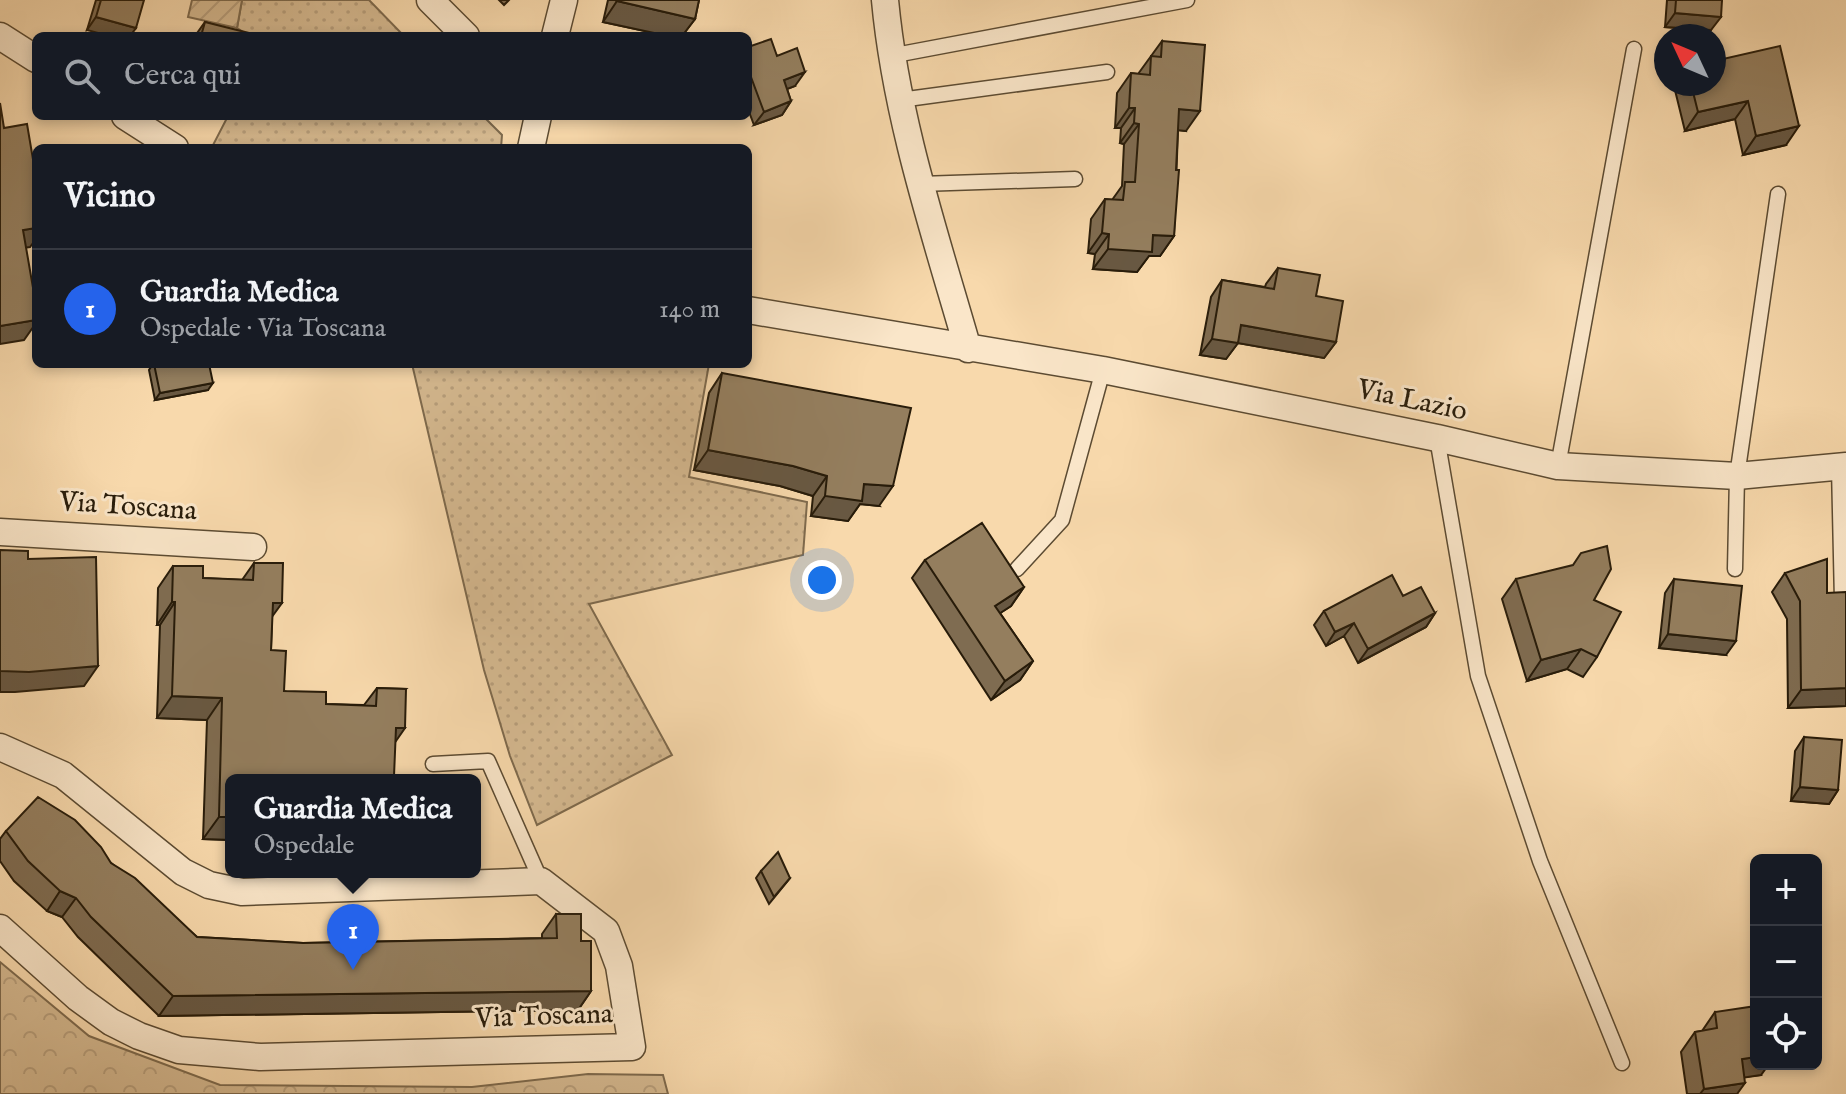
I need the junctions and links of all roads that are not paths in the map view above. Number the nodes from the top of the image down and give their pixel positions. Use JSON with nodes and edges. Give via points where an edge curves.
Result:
{"nodes":[{"id":1,"x":430,"y":0,"type":"edge"},
{"id":2,"x":564,"y":0,"type":"edge"},
{"id":3,"x":885,"y":0,"type":"edge"},
{"id":4,"x":1187,"y":0,"type":"edge"},
{"id":5,"x":462,"y":32,"type":"edge"},
{"id":6,"x":556,"y":32,"type":"edge"},
{"id":7,"x":0,"y":36,"type":"edge"},
{"id":8,"x":1634,"y":49,"type":"dead end"},
{"id":9,"x":32,"y":56,"type":"edge"},
{"id":10,"x":890,"y":56,"type":"junction"},
{"id":11,"x":1107,"y":72,"type":"dead end"},
{"id":12,"x":900,"y":100,"type":"junction"},
{"id":13,"x":131,"y":120,"type":"edge"},
{"id":14,"x":537,"y":120,"type":"edge"},
{"id":15,"x":169,"y":144,"type":"edge"},
{"id":16,"x":532,"y":144,"type":"edge"},
{"id":17,"x":1075,"y":179,"type":"dead end"},
{"id":18,"x":920,"y":184,"type":"junction"},
{"id":19,"x":1778,"y":194,"type":"dead end"},
{"id":20,"x":752,"y":311,"type":"edge"},
{"id":21,"x":968,"y":349,"type":"junction"},
{"id":22,"x":1103,"y":370,"type":"junction"},
{"id":23,"x":1437,"y":438,"type":"junction"},
{"id":24,"x":1558,"y":466,"type":"junction"},
{"id":25,"x":1842,"y":466,"type":"edge"},
{"id":26,"x":1737,"y":476,"type":"junction"},
{"id":27,"x":0,"y":532,"type":"edge"},
{"id":28,"x":253,"y":547,"type":"dead end"},
{"id":29,"x":1017,"y":569,"type":"dead end"},
{"id":30,"x":1735,"y":569,"type":"dead end"},
{"id":31,"x":1842,"y":601,"type":"edge"},
{"id":32,"x":0,"y":747,"type":"edge"},
{"id":33,"x":433,"y":764,"type":"dead end"},
{"id":34,"x":541,"y":881,"type":"junction"},
{"id":35,"x":0,"y":928,"type":"edge"},
{"id":36,"x":1622,"y":1063,"type":"dead end"}],
"edges":[{"from":1,"to":5,"type":"street"},
{"from":2,"to":6,"type":"street"},
{"from":3,"to":10,"type":"street"},
{"from":4,"to":10,"type":"lane"},
{"from":7,"to":9,"type":"street"},
{"from":8,"to":24,"type":"lane"},
{"from":10,"to":12,"type":"street"},
{"from":11,"to":12,"type":"lane"},
{"from":12,"to":18,"type":"street"},
{"from":13,"to":15,"type":"street"},
{"from":14,"to":16,"type":"street"},
{"from":17,"to":18,"type":"lane"},
{"from":18,"to":21,"type":"street"},
{"from":19,"to":26,"type":"lane"},
{"from":20,"to":21,"type":"street","name":"Via Lazio"},
{"from":21,"to":22,"type":"street","name":"Via Lazio"},
{"from":22,"to":23,"type":"street","name":"Via Lazio"},
{"from":22,"to":29,"type":"lane","via":[[1062,520]]},
{"from":23,"to":24,"type":"street","name":"Via Lazio"},
{"from":23,"to":36,"type":"lane","via":[[1478,676],[1540,861]]},
{"from":24,"to":26,"type":"street","name":"Via Lazio"},
{"from":25,"to":26,"type":"street","name":"Via Lazio"},
{"from":25,"to":31,"type":"lane"},
{"from":26,"to":30,"type":"lane"},
{"from":27,"to":28,"type":"street","name":"Via Toscana"},
{"from":32,"to":34,"type":"street","via":[[63,775],[183,872],[209,885],[242,892]]},
{"from":33,"to":34,"type":"lane","via":[[488,761]]},
{"from":34,"to":35,"type":"street","name":"Via Toscana","via":[[606,931],[619,966],[632,1047],[260,1057],[179,1050],[111,1022]]}]}
